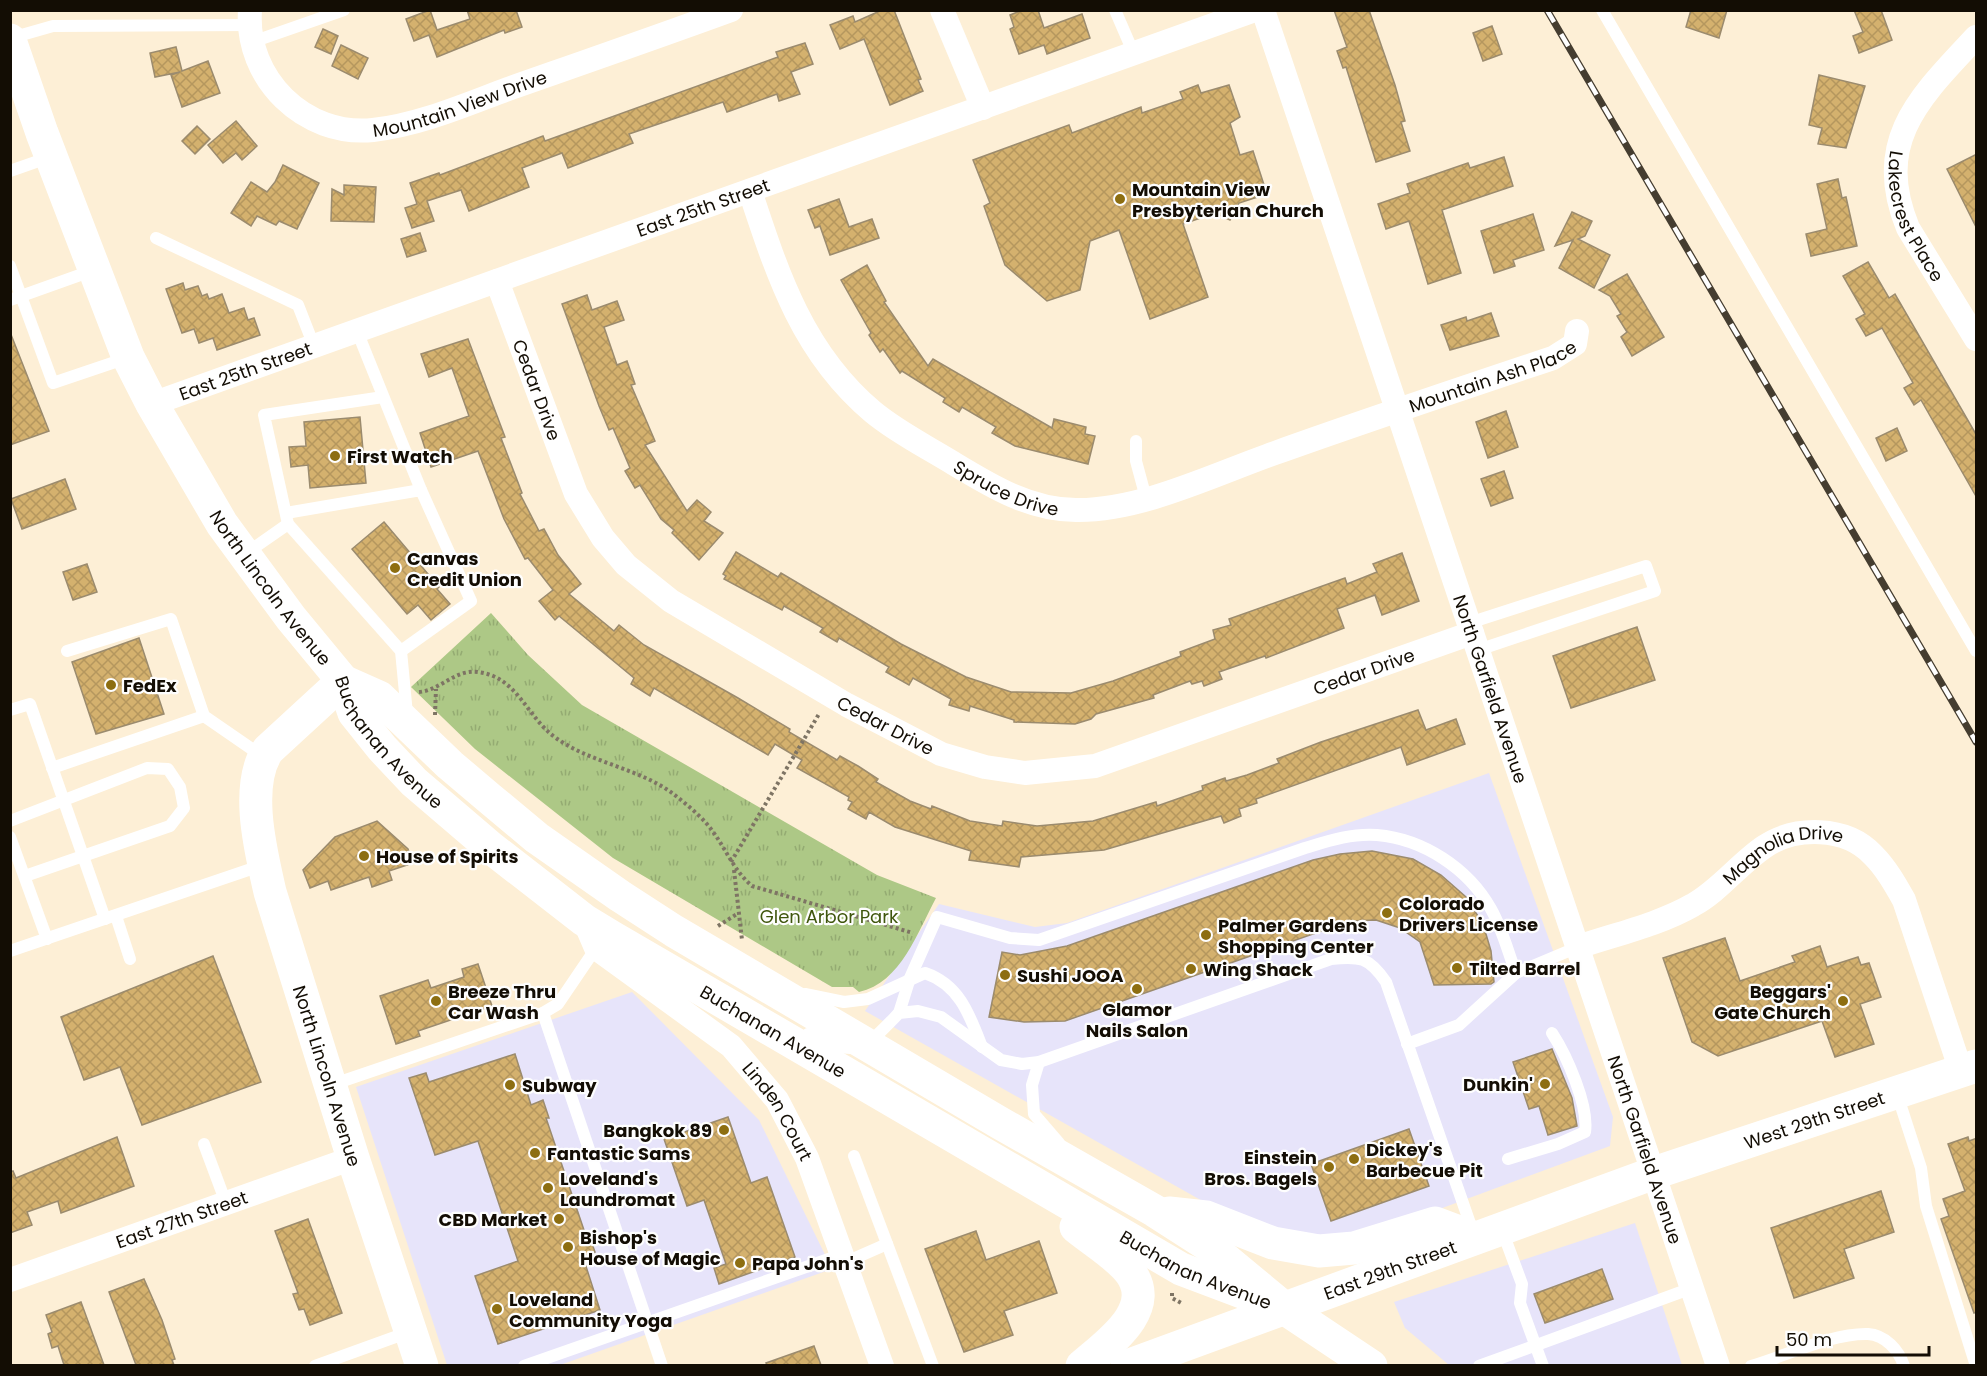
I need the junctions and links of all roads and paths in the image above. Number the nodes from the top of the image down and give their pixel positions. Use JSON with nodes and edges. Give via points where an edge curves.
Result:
{"nodes":[{"id":1,"x":344,"y":10,"type":"edge"},
{"id":2,"x":731,"y":10,"type":"edge"},
{"id":3,"x":942,"y":10,"type":"edge"},
{"id":4,"x":1115,"y":10,"type":"edge"},
{"id":5,"x":1255,"y":10,"type":"edge"},
{"id":6,"x":1263,"y":10,"type":"edge"},
{"id":7,"x":1602,"y":10,"type":"edge"},
{"id":8,"x":251,"y":26,"type":"edge"},
{"id":9,"x":1977,"y":37,"type":"edge"},
{"id":10,"x":13,"y":53,"type":"edge"},
{"id":11,"x":1134,"y":54,"type":"junction"},
{"id":12,"x":983,"y":108,"type":"junction"},
{"id":13,"x":51,"y":156,"type":"junction"},
{"id":14,"x":10,"y":171,"type":"edge"},
{"id":15,"x":750,"y":191,"type":"junction"},
{"id":16,"x":156,"y":238,"type":"dead end"},
{"id":17,"x":10,"y":266,"type":"edge"},
{"id":18,"x":94,"y":270,"type":"junction"},
{"id":19,"x":497,"y":281,"type":"junction"},
{"id":20,"x":16,"y":298,"type":"edge"},
{"id":21,"x":357,"y":331,"type":"junction"},
{"id":22,"x":1577,"y":331,"type":"dead end"},
{"id":23,"x":1977,"y":339,"type":"edge"},
{"id":24,"x":314,"y":346,"type":"junction"},
{"id":25,"x":128,"y":357,"type":"junction"},
{"id":26,"x":383,"y":396,"type":"junction"},
{"id":27,"x":152,"y":404,"type":"junction"},
{"id":28,"x":1397,"y":409,"type":"junction"},
{"id":29,"x":1136,"y":441,"type":"dead end"},
{"id":30,"x":421,"y":490,"type":"junction"},
{"id":31,"x":1146,"y":498,"type":"junction"},
{"id":32,"x":287,"y":518,"type":"junction"},
{"id":33,"x":245,"y":554,"type":"junction"},
{"id":34,"x":1473,"y":636,"type":"junction"},
{"id":35,"x":66,"y":651,"type":"dead end"},
{"id":36,"x":401,"y":651,"type":"junction"},
{"id":37,"x":1977,"y":651,"type":"edge"},
{"id":38,"x":343,"y":681,"type":"junction"},
{"id":39,"x":436,"y":689,"type":"junction"},
{"id":40,"x":404,"y":694,"type":"junction"},
{"id":41,"x":831,"y":695,"type":"junction"},
{"id":42,"x":10,"y":710,"type":"edge"},
{"id":43,"x":204,"y":716,"type":"junction"},
{"id":44,"x":422,"y":721,"type":"junction"},
{"id":45,"x":263,"y":757,"type":"junction"},
{"id":46,"x":52,"y":768,"type":"junction"},
{"id":47,"x":64,"y":801,"type":"junction"},
{"id":48,"x":10,"y":821,"type":"edge"},
{"id":49,"x":10,"y":837,"type":"edge"},
{"id":50,"x":83,"y":856,"type":"junction"},
{"id":51,"x":264,"y":864,"type":"junction"},
{"id":52,"x":732,"y":864,"type":"junction"},
{"id":53,"x":25,"y":876,"type":"junction"},
{"id":54,"x":737,"y":914,"type":"junction"},
{"id":55,"x":110,"y":917,"type":"junction"},
{"id":56,"x":718,"y":926,"type":"dead end"},
{"id":57,"x":590,"y":934,"type":"junction"},
{"id":58,"x":928,"y":938,"type":"junction"},
{"id":59,"x":48,"y":939,"type":"junction"},
{"id":60,"x":742,"y":940,"type":"dead end"},
{"id":61,"x":1578,"y":946,"type":"junction"},
{"id":62,"x":10,"y":951,"type":"edge"},
{"id":63,"x":640,"y":953,"type":"junction"},
{"id":64,"x":130,"y":959,"type":"dead end"},
{"id":65,"x":1516,"y":973,"type":"junction"},
{"id":66,"x":910,"y":978,"type":"junction"},
{"id":67,"x":776,"y":989,"type":"junction"},
{"id":68,"x":899,"y":1013,"type":"junction"},
{"id":69,"x":543,"y":1014,"type":"junction"},
{"id":70,"x":1552,"y":1033,"type":"dead end"},
{"id":71,"x":1407,"y":1044,"type":"junction"},
{"id":72,"x":868,"y":1045,"type":"junction"},
{"id":73,"x":983,"y":1048,"type":"junction"},
{"id":74,"x":1040,"y":1062,"type":"junction"},
{"id":75,"x":1969,"y":1068,"type":"edge"},
{"id":76,"x":330,"y":1086,"type":"junction"},
{"id":77,"x":1896,"y":1092,"type":"junction"},
{"id":78,"x":204,"y":1144,"type":"dead end"},
{"id":79,"x":854,"y":1156,"type":"dead end"},
{"id":80,"x":992,"y":1156,"type":"junction"},
{"id":81,"x":353,"y":1158,"type":"junction"},
{"id":82,"x":1508,"y":1160,"type":"dead end"},
{"id":83,"x":1081,"y":1169,"type":"junction"},
{"id":84,"x":1654,"y":1173,"type":"junction"},
{"id":85,"x":226,"y":1203,"type":"junction"},
{"id":86,"x":1155,"y":1211,"type":"junction"},
{"id":87,"x":1488,"y":1234,"type":"junction"},
{"id":88,"x":887,"y":1244,"type":"junction"},
{"id":89,"x":844,"y":1258,"type":"junction"},
{"id":90,"x":10,"y":1280,"type":"edge"},
{"id":91,"x":1692,"y":1288,"type":"junction"},
{"id":92,"x":1173,"y":1293,"type":"dead end"},
{"id":93,"x":1183,"y":1304,"type":"dead end"},
{"id":94,"x":1284,"y":1308,"type":"junction"},
{"id":95,"x":648,"y":1322,"type":"junction"},
{"id":96,"x":411,"y":1331,"type":"junction"},
{"id":97,"x":1536,"y":1345,"type":"junction"},
{"id":98,"x":1766,"y":1364,"type":"edge"},
{"id":99,"x":315,"y":1365,"type":"edge"},
{"id":100,"x":422,"y":1365,"type":"edge"},
{"id":101,"x":524,"y":1365,"type":"edge"},
{"id":102,"x":662,"y":1365,"type":"edge"},
{"id":103,"x":882,"y":1365,"type":"edge"},
{"id":104,"x":933,"y":1365,"type":"edge"},
{"id":105,"x":1082,"y":1365,"type":"edge"},
{"id":106,"x":1127,"y":1365,"type":"edge"},
{"id":107,"x":1371,"y":1365,"type":"edge"},
{"id":108,"x":1479,"y":1365,"type":"edge"},
{"id":109,"x":1544,"y":1365,"type":"edge"},
{"id":110,"x":1718,"y":1365,"type":"edge"},
{"id":111,"x":1751,"y":1365,"type":"edge"},
{"id":112,"x":1904,"y":1365,"type":"edge"},
{"id":113,"x":1976,"y":1365,"type":"edge"}],
"edges":[{"from":1,"to":8,"type":"lane"},
{"from":2,"to":8,"type":"street","name":"Mountain View Drive","via":[[436,115],[372,130],[320,124],[283,99],[260,67]]},
{"from":3,"to":12,"type":"street"},
{"from":4,"to":11,"type":"lane"},
{"from":5,"to":11,"type":"street","name":"East 25th Street"},
{"from":6,"to":28,"type":"street","name":"North Garfield Avenue"},
{"from":7,"to":37,"type":"lane"},
{"from":8,"to":10,"type":"lane","via":[[53,26]]},
{"from":9,"to":23,"type":"street","name":"Lakecrest Place","via":[[1937,79],[1909,120],[1896,150],[1894,170],[1900,208],[1908,228]]},
{"from":10,"to":13,"type":"main road","name":"North Lincoln Avenue"},
{"from":11,"to":12,"type":"street","name":"East 25th Street"},
{"from":12,"to":15,"type":"street","name":"East 25th Street"},
{"from":13,"to":14,"type":"lane"},
{"from":13,"to":18,"type":"main road","name":"North Lincoln Avenue"},
{"from":15,"to":19,"type":"street","name":"East 25th Street"},
{"from":15,"to":31,"type":"street","name":"Spruce Drive","via":[[784,288],[808,337],[836,378],[874,413],[980,480],[1034,505],[1078,510]]},
{"from":16,"to":24,"type":"lane","via":[[297,305]]},
{"from":17,"to":20,"type":"lane"},
{"from":18,"to":20,"type":"lane"},
{"from":18,"to":25,"type":"main road","name":"North Lincoln Avenue"},
{"from":19,"to":21,"type":"street","name":"East 25th Street"},
{"from":19,"to":41,"type":"street","name":"Cedar Drive","via":[[576,494],[603,538],[626,565],[671,601]]},
{"from":20,"to":25,"type":"lane","via":[[53,383]]},
{"from":21,"to":24,"type":"street","name":"East 25th Street"},
{"from":21,"to":26,"type":"lane"},
{"from":22,"to":28,"type":"street","name":"Mountain Ash Place","via":[[1575,344],[1553,358]]},
{"from":24,"to":27,"type":"street","name":"East 25th Street"},
{"from":25,"to":27,"type":"main road","name":"North Lincoln Avenue"},
{"from":26,"to":30,"type":"lane"},
{"from":26,"to":32,"type":"lane","via":[[264,415]]},
{"from":27,"to":33,"type":"main road","name":"North Lincoln Avenue","via":[[222,524]]},
{"from":28,"to":31,"type":"street","name":"Spruce Drive"},
{"from":28,"to":34,"type":"street","name":"North Garfield Avenue"},
{"from":29,"to":31,"type":"lane","via":[[1136,461]]},
{"from":30,"to":32,"type":"lane"},
{"from":30,"to":36,"type":"lane","via":[[471,601]]},
{"from":32,"to":33,"type":"lane"},
{"from":32,"to":36,"type":"lane"},
{"from":33,"to":38,"type":"main road","name":"North Lincoln Avenue"},
{"from":34,"to":34,"type":"lane","via":[[1646,566],[1655,591]]},
{"from":34,"to":41,"type":"street","name":"Cedar Drive","via":[[1116,760],[1064,771],[1025,773],[941,754]]},
{"from":34,"to":61,"type":"street","name":"North Garfield Avenue"},
{"from":35,"to":43,"type":"lane","via":[[171,619]]},
{"from":36,"to":40,"type":"lane"},
{"from":38,"to":44,"type":"main road","name":"Buchanan Avenue"},
{"from":38,"to":45,"type":"main road","name":"North Lincoln Avenue"},
{"from":38,"to":57,"type":"main road","name":"Buchanan Avenue","via":[[354,713],[414,782]]},
{"from":39,"to":40,"type":"path"},
{"from":39,"to":44,"type":"path"},
{"from":39,"to":52,"type":"path","via":[[464,673],[496,677],[513,688],[538,722],[556,738],[671,792],[707,824]]},
{"from":40,"to":44,"type":"lane"},
{"from":41,"to":52,"type":"path"},
{"from":42,"to":46,"type":"lane","via":[[30,704]]},
{"from":43,"to":45,"type":"lane"},
{"from":43,"to":46,"type":"lane"},
{"from":44,"to":67,"type":"main road","name":"Buchanan Avenue","via":[[481,792],[554,850],[674,931]]},
{"from":45,"to":51,"type":"main road","name":"North Lincoln Avenue","via":[[256,794]]},
{"from":46,"to":47,"type":"lane"},
{"from":47,"to":48,"type":"lane"},
{"from":47,"to":50,"type":"lane"},
{"from":47,"to":50,"type":"lane","via":[[147,768],[168,769],[180,787],[184,808],[170,826]]},
{"from":49,"to":53,"type":"lane"},
{"from":50,"to":53,"type":"lane"},
{"from":50,"to":55,"type":"lane"},
{"from":51,"to":55,"type":"lane"},
{"from":51,"to":76,"type":"main road","name":"North Lincoln Avenue"},
{"from":52,"to":54,"type":"path"},
{"from":52,"to":58,"type":"path","via":[[752,886]]},
{"from":53,"to":59,"type":"lane"},
{"from":54,"to":56,"type":"path"},
{"from":54,"to":60,"type":"path"},
{"from":55,"to":59,"type":"lane"},
{"from":55,"to":64,"type":"lane"},
{"from":57,"to":63,"type":"main road","name":"Buchanan Avenue"},
{"from":57,"to":69,"type":"lane","via":[[558,1004]]},
{"from":57,"to":89,"type":"street","name":"Linden Court","via":[[732,1046],[777,1100],[807,1158]]},
{"from":58,"to":65,"type":"lane","via":[[938,917],[1010,938],[1039,939],[1340,837],[1376,834],[1412,842],[1444,858],[1471,880],[1492,910]]},
{"from":58,"to":66,"type":"lane"},
{"from":59,"to":62,"type":"lane"},
{"from":61,"to":65,"type":"lane"},
{"from":61,"to":75,"type":"street","name":"Magnolia Drive","via":[[1696,904],[1765,846],[1788,835],[1820,831],[1849,839],[1872,853],[1904,900]]},
{"from":61,"to":84,"type":"street","name":"North Garfield Avenue"},
{"from":63,"to":72,"type":"lane","via":[[840,1049]]},
{"from":63,"to":80,"type":"main road","name":"Buchanan Avenue"},
{"from":65,"to":71,"type":"lane","via":[[1459,1025]]},
{"from":66,"to":67,"type":"lane","via":[[868,999],[844,1002]]},
{"from":66,"to":68,"type":"lane"},
{"from":66,"to":73,"type":"lane","via":[[925,973],[941,978],[956,992]]},
{"from":67,"to":72,"type":"main road","name":"Buchanan Avenue"},
{"from":68,"to":72,"type":"lane"},
{"from":68,"to":73,"type":"lane","via":[[918,1011],[941,1017]]},
{"from":69,"to":76,"type":"lane"},
{"from":69,"to":95,"type":"lane"},
{"from":70,"to":82,"type":"lane","via":[[1561,1047],[1587,1119],[1585,1132]]},
{"from":71,"to":74,"type":"lane","via":[[1386,981],[1373,963],[1354,957],[1331,959]]},
{"from":71,"to":87,"type":"lane"},
{"from":72,"to":83,"type":"main road","name":"Buchanan Avenue"},
{"from":73,"to":74,"type":"lane","via":[[1001,1060]]},
{"from":74,"to":83,"type":"lane","via":[[1032,1085],[1034,1114]]},
{"from":75,"to":77,"type":"main road","name":"West 29th Street"},
{"from":76,"to":81,"type":"main road","name":"North Lincoln Avenue"},
{"from":77,"to":84,"type":"main road","name":"West 29th Street"},
{"from":77,"to":113,"type":"lane","via":[[1921,1167],[1926,1206]]},
{"from":78,"to":85,"type":"lane"},
{"from":79,"to":88,"type":"lane"},
{"from":80,"to":94,"type":"main road","name":"Buchanan Avenue","via":[[1181,1269]]},
{"from":80,"to":105,"type":"main road","via":[[1129,1270],[1136,1282],[1133,1317]]},
{"from":81,"to":85,"type":"street","name":"East 27th Street"},
{"from":81,"to":96,"type":"main road","name":"North Lincoln Avenue"},
{"from":83,"to":86,"type":"main road","name":"Buchanan Avenue"},
{"from":84,"to":87,"type":"main road","name":"East 29th Street"},
{"from":84,"to":91,"type":"street","name":"North Garfield Avenue"},
{"from":85,"to":90,"type":"street","name":"East 27th Street"},
{"from":86,"to":87,"type":"main road","via":[[1206,1217],[1273,1243],[1319,1251],[1354,1248],[1435,1223]]},
{"from":86,"to":94,"type":"main road","name":"Buchanan Avenue","via":[[1208,1245]]},
{"from":87,"to":94,"type":"main road","name":"East 29th Street"},
{"from":87,"to":97,"type":"lane","via":[[1522,1284],[1520,1303]]},
{"from":88,"to":89,"type":"lane"},
{"from":88,"to":104,"type":"lane"},
{"from":89,"to":95,"type":"lane"},
{"from":89,"to":103,"type":"street","name":"Linden Court"},
{"from":91,"to":97,"type":"lane"},
{"from":91,"to":110,"type":"street","name":"North Garfield Avenue"},
{"from":92,"to":93,"type":"path","via":[[1172,1298]]},
{"from":94,"to":106,"type":"main road","name":"East 29th Street"},
{"from":94,"to":107,"type":"main road","name":"Buchanan Avenue"},
{"from":95,"to":101,"type":"lane"},
{"from":95,"to":102,"type":"lane"},
{"from":96,"to":99,"type":"lane"},
{"from":96,"to":100,"type":"main road","name":"North Lincoln Avenue"},
{"from":97,"to":108,"type":"lane"},
{"from":97,"to":109,"type":"lane"},
{"from":98,"to":111,"type":"lane"},
{"from":98,"to":112,"type":"lane","via":[[1844,1337],[1869,1334],[1896,1348]]}]}
